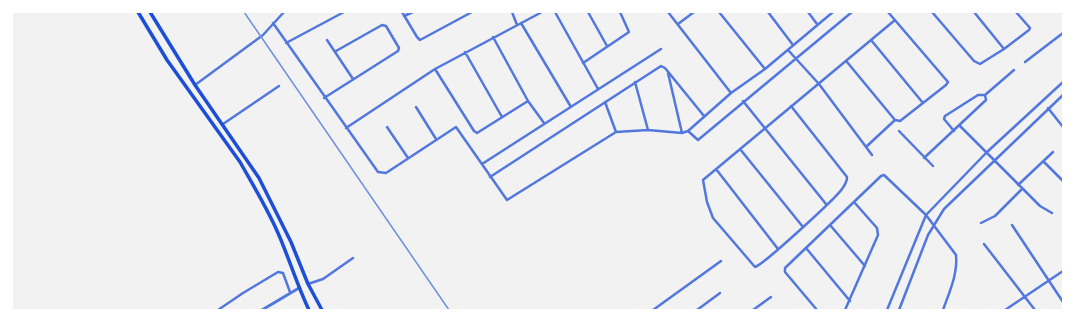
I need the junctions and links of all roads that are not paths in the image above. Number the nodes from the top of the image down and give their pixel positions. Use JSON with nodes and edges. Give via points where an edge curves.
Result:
{"nodes":[{"id":1,"x":138,"y":12,"type":"edge"},
{"id":2,"x":150,"y":12,"type":"edge"},
{"id":3,"x":284,"y":12,"type":"edge"},
{"id":4,"x":344,"y":12,"type":"edge"},
{"id":5,"x":402,"y":12,"type":"edge"},
{"id":6,"x":413,"y":12,"type":"edge"},
{"id":7,"x":472,"y":12,"type":"edge"},
{"id":8,"x":512,"y":12,"type":"edge"},
{"id":9,"x":542,"y":12,"type":"edge"},
{"id":10,"x":555,"y":12,"type":"edge"},
{"id":11,"x":588,"y":12,"type":"edge"},
{"id":12,"x":620,"y":12,"type":"edge"},
{"id":13,"x":668,"y":12,"type":"edge"},
{"id":14,"x":694,"y":12,"type":"edge"},
{"id":15,"x":719,"y":12,"type":"edge"},
{"id":16,"x":768,"y":12,"type":"edge"},
{"id":17,"x":808,"y":12,"type":"edge"},
{"id":18,"x":833,"y":12,"type":"edge"},
{"id":19,"x":852,"y":12,"type":"edge"},
{"id":20,"x":888,"y":12,"type":"edge"},
{"id":21,"x":932,"y":12,"type":"edge"},
{"id":22,"x":974,"y":12,"type":"edge"},
{"id":23,"x":1016,"y":12,"type":"edge"},
{"id":24,"x":404,"y":16,"type":"junction"},
{"id":25,"x":895,"y":20,"type":"junction"},
{"id":26,"x":521,"y":23,"type":"junction"},
{"id":27,"x":273,"y":24,"type":"junction"},
{"id":28,"x":678,"y":24,"type":"junction"},
{"id":29,"x":818,"y":24,"type":"junction"},
{"id":30,"x":517,"y":25,"type":"junction"},
{"id":31,"x":1063,"y":33,"type":"edge"},
{"id":32,"x":493,"y":37,"type":"junction"},
{"id":33,"x":327,"y":40,"type":"dead end"},
{"id":34,"x":871,"y":40,"type":"junction"},
{"id":35,"x":286,"y":43,"type":"junction"},
{"id":36,"x":793,"y":45,"type":"junction"},
{"id":37,"x":607,"y":46,"type":"junction"},
{"id":38,"x":661,"y":49,"type":"dead end"},
{"id":39,"x":1004,"y":49,"type":"junction"},
{"id":40,"x":788,"y":50,"type":"junction"},
{"id":41,"x":336,"y":51,"type":"junction"},
{"id":42,"x":465,"y":52,"type":"junction"},
{"id":43,"x":795,"y":58,"type":"junction"},
{"id":44,"x":847,"y":62,"type":"junction"},
{"id":45,"x":1025,"y":62,"type":"dead end"},
{"id":46,"x":583,"y":63,"type":"junction"},
{"id":47,"x":435,"y":68,"type":"junction"},
{"id":48,"x":765,"y":70,"type":"junction"},
{"id":49,"x":1014,"y":70,"type":"dead end"},
{"id":50,"x":668,"y":71,"type":"junction"},
{"id":51,"x":353,"y":79,"type":"junction"},
{"id":52,"x":635,"y":82,"type":"junction"},
{"id":53,"x":1063,"y":82,"type":"edge"},
{"id":54,"x":819,"y":84,"type":"junction"},
{"id":55,"x":195,"y":85,"type":"junction"},
{"id":56,"x":279,"y":86,"type":"dead end"},
{"id":57,"x":598,"y":89,"type":"junction"},
{"id":58,"x":731,"y":93,"type":"junction"},
{"id":59,"x":985,"y":95,"type":"junction"},
{"id":60,"x":1063,"y":95,"type":"edge"},
{"id":61,"x":324,"y":98,"type":"junction"},
{"id":62,"x":528,"y":101,"type":"junction"},
{"id":63,"x":743,"y":101,"type":"junction"},
{"id":64,"x":605,"y":102,"type":"junction"},
{"id":65,"x":923,"y":103,"type":"junction"},
{"id":66,"x":791,"y":106,"type":"junction"},
{"id":67,"x":416,"y":107,"type":"dead end"},
{"id":68,"x":571,"y":107,"type":"junction"},
{"id":69,"x":1048,"y":108,"type":"junction"},
{"id":70,"x":704,"y":116,"type":"junction"},
{"id":71,"x":502,"y":117,"type":"junction"},
{"id":72,"x":895,"y":120,"type":"junction"},
{"id":73,"x":544,"y":123,"type":"junction"},
{"id":74,"x":223,"y":124,"type":"junction"},
{"id":75,"x":960,"y":126,"type":"junction"},
{"id":76,"x":387,"y":127,"type":"dead end"},
{"id":77,"x":765,"y":127,"type":"junction"},
{"id":78,"x":1063,"y":127,"type":"edge"},
{"id":79,"x":346,"y":128,"type":"junction"},
{"id":80,"x":648,"y":130,"type":"junction"},
{"id":81,"x":688,"y":131,"type":"junction"},
{"id":82,"x":898,"y":131,"type":"dead end"},
{"id":83,"x":954,"y":131,"type":"junction"},
{"id":84,"x":616,"y":132,"type":"junction"},
{"id":85,"x":682,"y":133,"type":"junction"},
{"id":86,"x":436,"y":139,"type":"junction"},
{"id":87,"x":867,"y":146,"type":"junction"},
{"id":88,"x":740,"y":149,"type":"junction"},
{"id":89,"x":987,"y":152,"type":"junction"},
{"id":90,"x":1053,"y":152,"type":"dead end"},
{"id":91,"x":872,"y":155,"type":"dead end"},
{"id":92,"x":408,"y":158,"type":"junction"},
{"id":93,"x":924,"y":158,"type":"junction"},
{"id":94,"x":995,"y":160,"type":"junction"},
{"id":95,"x":1044,"y":162,"type":"junction"},
{"id":96,"x":483,"y":165,"type":"junction"},
{"id":97,"x":932,"y":166,"type":"dead end"},
{"id":98,"x":716,"y":169,"type":"junction"},
{"id":99,"x":489,"y":176,"type":"junction"},
{"id":100,"x":1063,"y":181,"type":"edge"},
{"id":101,"x":1018,"y":185,"type":"junction"},
{"id":102,"x":1022,"y":189,"type":"junction"},
{"id":103,"x":854,"y":202,"type":"junction"},
{"id":104,"x":826,"y":204,"type":"junction"},
{"id":105,"x":1052,"y":213,"type":"dead end"},
{"id":106,"x":926,"y":215,"type":"junction"},
{"id":107,"x":981,"y":223,"type":"dead end"},
{"id":108,"x":830,"y":225,"type":"junction"},
{"id":109,"x":933,"y":225,"type":"junction"},
{"id":110,"x":1012,"y":225,"type":"dead end"},
{"id":111,"x":803,"y":227,"type":"junction"},
{"id":112,"x":984,"y":244,"type":"dead end"},
{"id":113,"x":806,"y":248,"type":"junction"},
{"id":114,"x":778,"y":249,"type":"junction"},
{"id":115,"x":353,"y":258,"type":"dead end"},
{"id":116,"x":721,"y":261,"type":"dead end"},
{"id":117,"x":865,"y":266,"type":"junction"},
{"id":118,"x":1063,"y":271,"type":"edge"},
{"id":119,"x":1050,"y":280,"type":"junction"},
{"id":120,"x":308,"y":284,"type":"junction"},
{"id":121,"x":297,"y":289,"type":"junction"},
{"id":122,"x":290,"y":291,"type":"junction"},
{"id":123,"x":720,"y":293,"type":"dead end"},
{"id":124,"x":1025,"y":296,"type":"junction"},
{"id":125,"x":771,"y":297,"type":"dead end"},
{"id":126,"x":850,"y":301,"type":"junction"},
{"id":127,"x":1063,"y":302,"type":"edge"},
{"id":128,"x":218,"y":310,"type":"edge"},
{"id":129,"x":262,"y":310,"type":"edge"},
{"id":130,"x":309,"y":310,"type":"edge"},
{"id":131,"x":322,"y":310,"type":"edge"},
{"id":132,"x":653,"y":310,"type":"edge"},
{"id":133,"x":698,"y":310,"type":"edge"},
{"id":134,"x":753,"y":310,"type":"edge"},
{"id":135,"x":817,"y":310,"type":"edge"},
{"id":136,"x":845,"y":310,"type":"edge"},
{"id":137,"x":888,"y":310,"type":"edge"},
{"id":138,"x":899,"y":310,"type":"edge"},
{"id":139,"x":943,"y":310,"type":"edge"},
{"id":140,"x":1005,"y":310,"type":"edge"},
{"id":141,"x":1035,"y":310,"type":"edge"}],
"edges":[{"from":1,"to":121,"type":"main road","via":[[167,60],[250,179],[278,232]]},
{"from":2,"to":55,"type":"main road"},
{"from":3,"to":27,"type":"street"},
{"from":4,"to":35,"type":"street"},
{"from":5,"to":24,"type":"street"},
{"from":6,"to":24,"type":"street"},
{"from":7,"to":24,"type":"street","via":[[420,40]]},
{"from":8,"to":30,"type":"street"},
{"from":9,"to":26,"type":"street"},
{"from":10,"to":46,"type":"street"},
{"from":11,"to":37,"type":"street"},
{"from":12,"to":37,"type":"street","via":[[630,31]]},
{"from":13,"to":28,"type":"street"},
{"from":14,"to":28,"type":"street"},
{"from":15,"to":48,"type":"street"},
{"from":16,"to":36,"type":"street"},
{"from":17,"to":29,"type":"street"},
{"from":18,"to":29,"type":"street"},
{"from":19,"to":43,"type":"street"},
{"from":20,"to":25,"type":"street"},
{"from":21,"to":39,"type":"street","via":[[974,61],[980,64]]},
{"from":22,"to":39,"type":"street"},
{"from":23,"to":39,"type":"street","via":[[1030,28]]},
{"from":25,"to":34,"type":"street"},
{"from":25,"to":65,"type":"street","via":[[948,80],[946,85]]},
{"from":26,"to":30,"type":"street"},
{"from":26,"to":68,"type":"street"},
{"from":27,"to":35,"type":"street"},
{"from":27,"to":55,"type":"street","via":[[263,36]]},
{"from":28,"to":58,"type":"street"},
{"from":29,"to":36,"type":"street"},
{"from":30,"to":32,"type":"street"},
{"from":31,"to":45,"type":"street"},
{"from":32,"to":42,"type":"street"},
{"from":32,"to":62,"type":"street"},
{"from":33,"to":41,"type":"street"},
{"from":34,"to":44,"type":"street"},
{"from":34,"to":65,"type":"street"},
{"from":35,"to":61,"type":"street"},
{"from":36,"to":40,"type":"street"},
{"from":37,"to":46,"type":"street"},
{"from":38,"to":57,"type":"street"},
{"from":40,"to":43,"type":"street"},
{"from":40,"to":48,"type":"street"},
{"from":41,"to":51,"type":"street"},
{"from":41,"to":51,"type":"street","via":[[382,24],[386,26],[399,50]]},
{"from":42,"to":47,"type":"street"},
{"from":42,"to":71,"type":"street"},
{"from":43,"to":54,"type":"street"},
{"from":43,"to":63,"type":"street"},
{"from":44,"to":54,"type":"street"},
{"from":44,"to":72,"type":"street"},
{"from":46,"to":57,"type":"street"},
{"from":47,"to":71,"type":"street","via":[[474,131],[479,132]]},
{"from":47,"to":79,"type":"street"},
{"from":48,"to":58,"type":"street"},
{"from":49,"to":59,"type":"street"},
{"from":50,"to":52,"type":"street","via":[[661,66]]},
{"from":50,"to":70,"type":"street"},
{"from":50,"to":85,"type":"street"},
{"from":51,"to":61,"type":"street"},
{"from":52,"to":64,"type":"street"},
{"from":52,"to":80,"type":"street"},
{"from":53,"to":89,"type":"street"},
{"from":54,"to":66,"type":"street"},
{"from":54,"to":87,"type":"street"},
{"from":55,"to":74,"type":"main road"},
{"from":56,"to":74,"type":"street"},
{"from":57,"to":68,"type":"street"},
{"from":58,"to":70,"type":"street"},
{"from":59,"to":75,"type":"street","via":[[986,100]]},
{"from":59,"to":83,"type":"street","via":[[978,95],[945,116],[944,119]]},
{"from":60,"to":69,"type":"street"},
{"from":61,"to":79,"type":"street"},
{"from":62,"to":71,"type":"street"},
{"from":62,"to":73,"type":"street"},
{"from":63,"to":77,"type":"street"},
{"from":63,"to":81,"type":"street","via":[[698,140]]},
{"from":64,"to":84,"type":"street"},
{"from":64,"to":99,"type":"street"},
{"from":65,"to":72,"type":"street","via":[[900,120]]},
{"from":66,"to":77,"type":"street"},
{"from":66,"to":104,"type":"street","via":[[847,177],[843,188]]},
{"from":67,"to":86,"type":"street"},
{"from":68,"to":73,"type":"street"},
{"from":69,"to":78,"type":"street"},
{"from":69,"to":94,"type":"street"},
{"from":70,"to":81,"type":"street"},
{"from":72,"to":87,"type":"street"},
{"from":73,"to":96,"type":"street"},
{"from":74,"to":120,"type":"main road","via":[[259,178],[291,242]]},
{"from":75,"to":83,"type":"street"},
{"from":75,"to":89,"type":"street"},
{"from":76,"to":92,"type":"street"},
{"from":77,"to":88,"type":"street"},
{"from":77,"to":104,"type":"street"},
{"from":79,"to":92,"type":"street","via":[[378,172],[386,173]]},
{"from":80,"to":84,"type":"street"},
{"from":80,"to":85,"type":"street"},
{"from":81,"to":85,"type":"street"},
{"from":82,"to":93,"type":"street"},
{"from":83,"to":93,"type":"street"},
{"from":84,"to":99,"type":"street","via":[[510,200],[505,199]]},
{"from":86,"to":92,"type":"street"},
{"from":86,"to":96,"type":"street","via":[[453,127],[459,129]]},
{"from":87,"to":91,"type":"street"},
{"from":88,"to":98,"type":"street"},
{"from":88,"to":111,"type":"street"},
{"from":89,"to":94,"type":"street"},
{"from":89,"to":106,"type":"street"},
{"from":90,"to":95,"type":"street"},
{"from":93,"to":97,"type":"street"},
{"from":94,"to":101,"type":"street"},
{"from":94,"to":109,"type":"street","via":[[958,194]]},
{"from":95,"to":100,"type":"street"},
{"from":95,"to":101,"type":"street"},
{"from":96,"to":99,"type":"street"},
{"from":98,"to":114,"type":"street"},
{"from":98,"to":114,"type":"street","via":[[705,178],[703,184],[713,218],[753,266],[766,260]]},
{"from":101,"to":102,"type":"street"},
{"from":102,"to":105,"type":"street","via":[[1040,206]]},
{"from":102,"to":107,"type":"street","via":[[995,216]]},
{"from":103,"to":106,"type":"street","via":[[881,176],[886,176]]},
{"from":103,"to":108,"type":"street"},
{"from":103,"to":117,"type":"street","via":[[878,232]]},
{"from":104,"to":111,"type":"street"},
{"from":106,"to":109,"type":"street"},
{"from":106,"to":137,"type":"street"},
{"from":108,"to":113,"type":"street"},
{"from":108,"to":117,"type":"street"},
{"from":109,"to":138,"type":"street"},
{"from":109,"to":139,"type":"street","via":[[956,255],[951,287]]},
{"from":110,"to":119,"type":"street"},
{"from":111,"to":114,"type":"street"},
{"from":112,"to":124,"type":"street"},
{"from":113,"to":126,"type":"street"},
{"from":113,"to":135,"type":"street","via":[[786,266],[785,272]]},
{"from":115,"to":120,"type":"street","via":[[323,278]]},
{"from":116,"to":132,"type":"street"},
{"from":117,"to":126,"type":"street"},
{"from":118,"to":119,"type":"street"},
{"from":119,"to":124,"type":"street"},
{"from":119,"to":127,"type":"street"},
{"from":120,"to":131,"type":"main road"},
{"from":121,"to":122,"type":"street"},
{"from":121,"to":130,"type":"main road"},
{"from":122,"to":128,"type":"street","via":[[283,273],[278,272]]},
{"from":122,"to":129,"type":"street"},
{"from":123,"to":133,"type":"street"},
{"from":124,"to":140,"type":"street"},
{"from":124,"to":141,"type":"street"},
{"from":125,"to":134,"type":"street"},
{"from":126,"to":136,"type":"street"}]}
